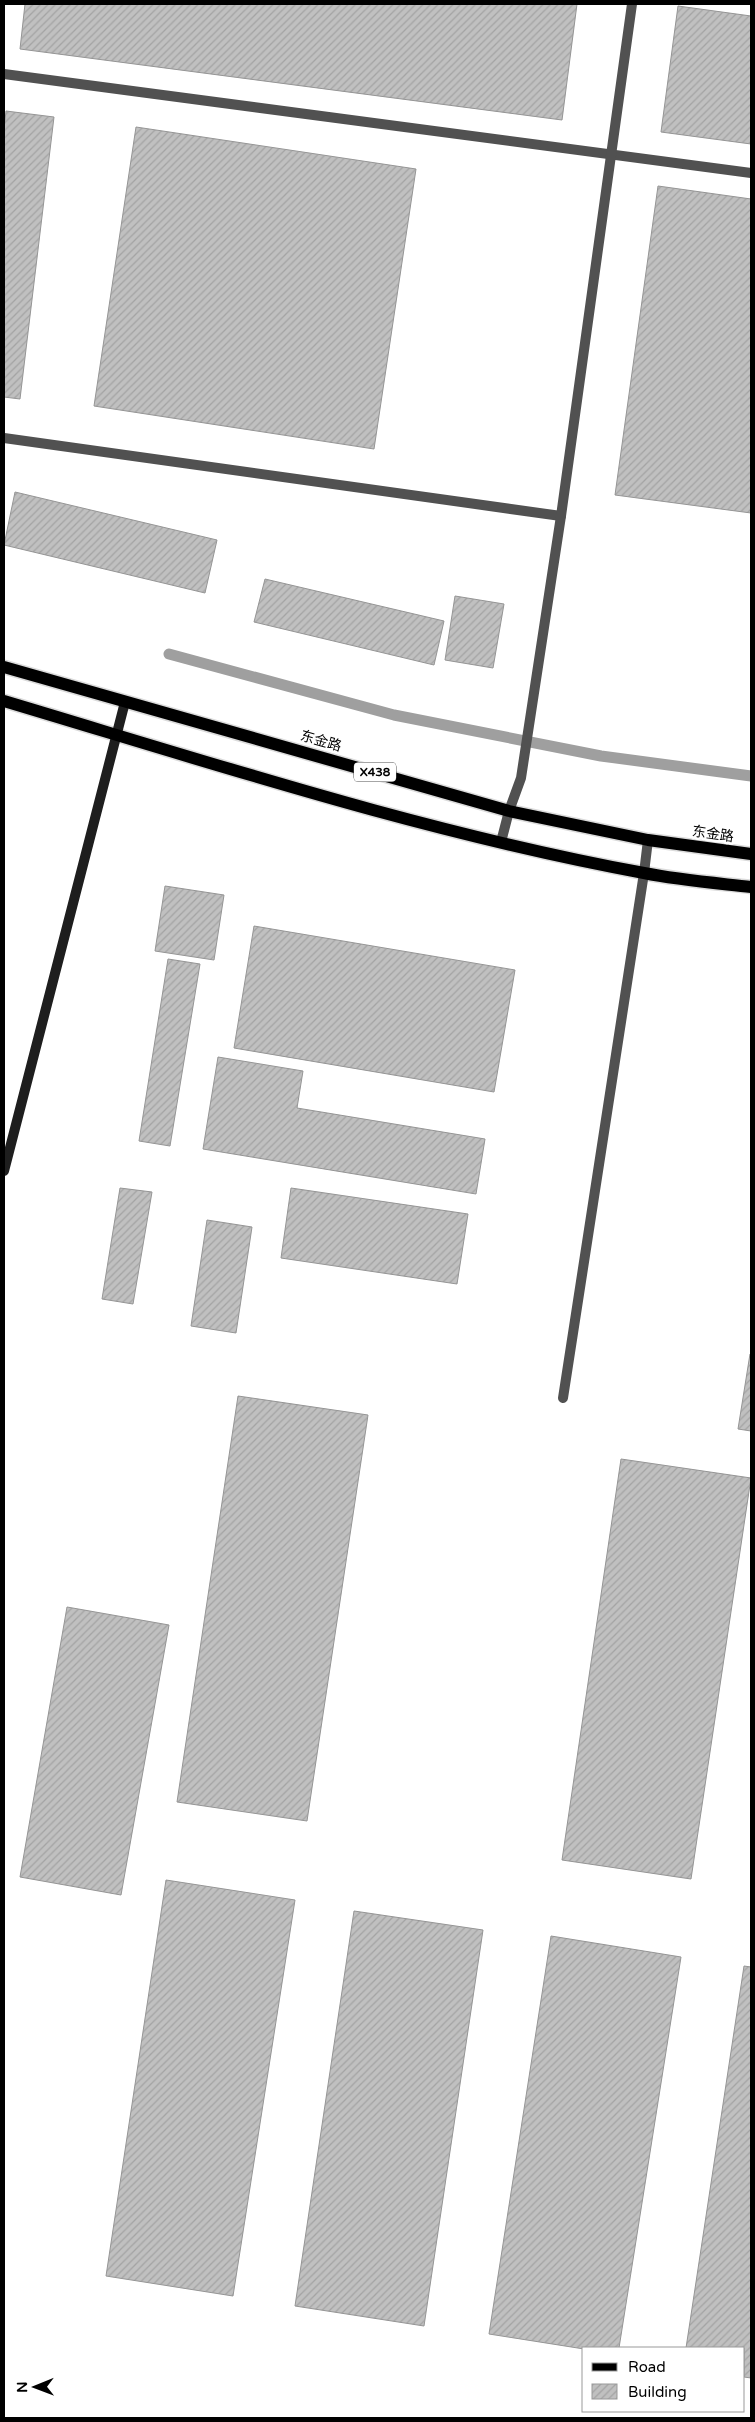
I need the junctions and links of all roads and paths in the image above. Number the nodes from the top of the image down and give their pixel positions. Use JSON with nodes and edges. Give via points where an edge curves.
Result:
{"nodes":[{"id":1,"x":632,"y":4,"type":"edge"},
{"id":2,"x":4,"y":74,"type":"edge"},
{"id":3,"x":611,"y":154,"type":"junction"},
{"id":4,"x":751,"y":173,"type":"edge"},
{"id":5,"x":4,"y":438,"type":"edge"},
{"id":6,"x":561,"y":516,"type":"junction"},
{"id":7,"x":4,"y":667,"type":"edge"},
{"id":8,"x":4,"y":701,"type":"edge"},
{"id":9,"x":125,"y":702,"type":"junction"},
{"id":10,"x":116,"y":734,"type":"junction"},
{"id":11,"x":509,"y":811,"type":"junction"},
{"id":12,"x":648,"y":840,"type":"junction"},
{"id":13,"x":501,"y":842,"type":"junction"},
{"id":14,"x":751,"y":854,"type":"edge"},
{"id":15,"x":644,"y":873,"type":"junction"},
{"id":16,"x":751,"y":887,"type":"edge"},
{"id":17,"x":4,"y":1170,"type":"edge"},
{"id":18,"x":563,"y":1398,"type":"dead end"}],
"edges":[{"from":1,"to":3,"type":"lane"},
{"from":2,"to":3,"type":"lane"},
{"from":3,"to":4,"type":"lane"},
{"from":3,"to":6,"type":"lane"},
{"from":5,"to":6,"type":"lane"},
{"from":6,"to":11,"type":"lane","via":[[521,778]]},
{"from":7,"to":9,"type":"main road","name":"东金路","number":"X438"},
{"from":8,"to":10,"type":"main road"},
{"from":9,"to":10,"type":"main road"},
{"from":9,"to":11,"type":"main road","name":"东金路","number":"X438"},
{"from":10,"to":13,"type":"main road","via":[[319,795]]},
{"from":10,"to":17,"type":"main road"},
{"from":11,"to":12,"type":"main road","name":"东金路","number":"X438"},
{"from":11,"to":13,"type":"lane"},
{"from":12,"to":14,"type":"main road","name":"东金路","number":"X438"},
{"from":12,"to":15,"type":"lane"},
{"from":13,"to":15,"type":"main road"},
{"from":15,"to":16,"type":"main road"},
{"from":15,"to":18,"type":"lane"}]}
